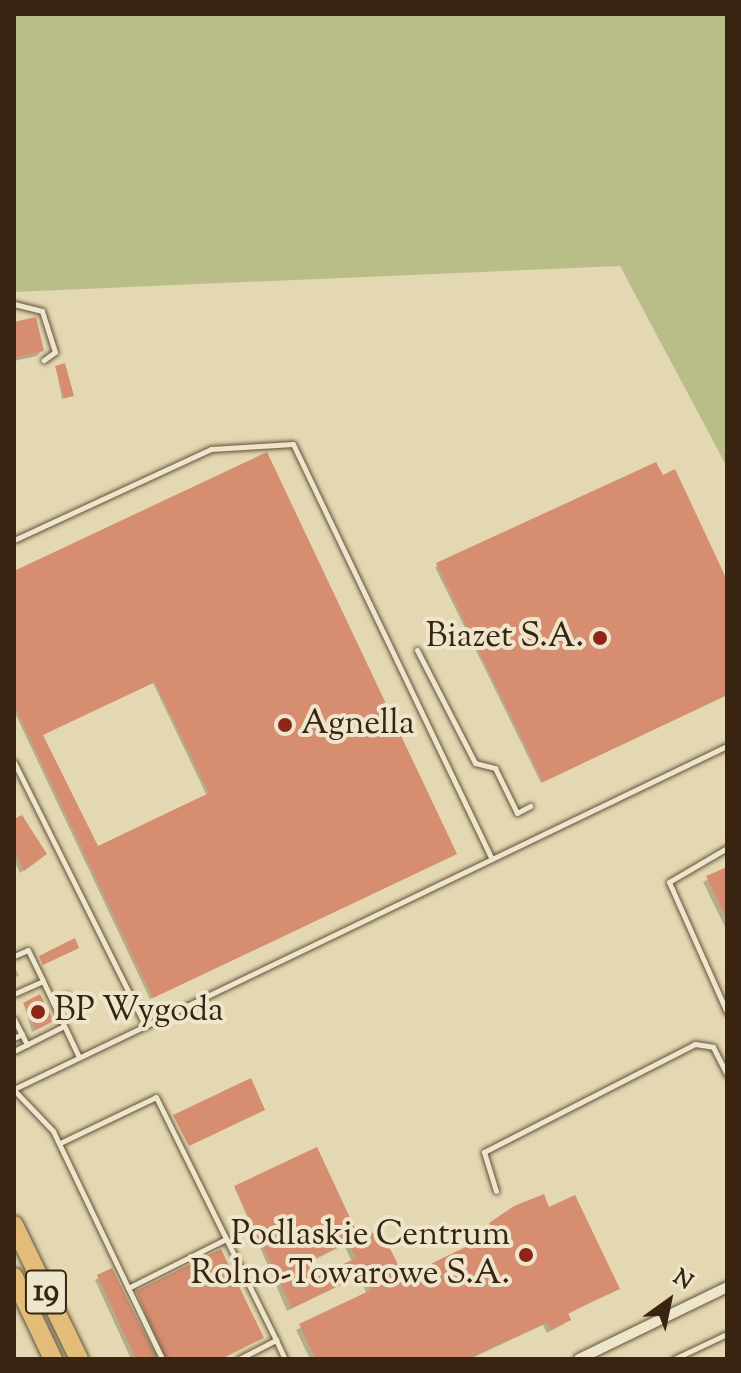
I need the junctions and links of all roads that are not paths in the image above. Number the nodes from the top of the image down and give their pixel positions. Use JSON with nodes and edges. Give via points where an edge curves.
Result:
{"nodes":[{"id":1,"x":14,"y":304,"type":"edge"},
{"id":2,"x":44,"y":360,"type":"dead end"},
{"id":3,"x":14,"y":540,"type":"edge"},
{"id":4,"x":417,"y":650,"type":"dead end"},
{"id":5,"x":727,"y":746,"type":"edge"},
{"id":6,"x":14,"y":762,"type":"edge"},
{"id":7,"x":530,"y":806,"type":"dead end"},
{"id":8,"x":727,"y":848,"type":"edge"},
{"id":9,"x":492,"y":859,"type":"junction"},
{"id":10,"x":14,"y":956,"type":"edge"},
{"id":11,"x":43,"y":981,"type":"junction"},
{"id":12,"x":14,"y":994,"type":"edge"},
{"id":13,"x":67,"y":995,"type":"dead end"},
{"id":14,"x":53,"y":1002,"type":"junction"},
{"id":15,"x":727,"y":1012,"type":"edge"},
{"id":16,"x":143,"y":1021,"type":"junction"},
{"id":17,"x":15,"y":1022,"type":"edge"},
{"id":18,"x":64,"y":1026,"type":"junction"},
{"id":19,"x":22,"y":1034,"type":"junction"},
{"id":20,"x":14,"y":1038,"type":"edge"},
{"id":21,"x":27,"y":1045,"type":"junction"},
{"id":22,"x":14,"y":1051,"type":"edge"},
{"id":23,"x":78,"y":1055,"type":"junction"},
{"id":24,"x":727,"y":1075,"type":"edge"},
{"id":25,"x":14,"y":1089,"type":"edge"},
{"id":26,"x":60,"y":1143,"type":"junction"},
{"id":27,"x":496,"y":1191,"type":"dead end"},
{"id":28,"x":14,"y":1225,"type":"edge"},
{"id":29,"x":226,"y":1239,"type":"junction"},
{"id":30,"x":14,"y":1277,"type":"edge"},
{"id":31,"x":727,"y":1287,"type":"edge"},
{"id":32,"x":128,"y":1288,"type":"junction"},
{"id":33,"x":727,"y":1334,"type":"edge"},
{"id":34,"x":276,"y":1340,"type":"junction"},
{"id":35,"x":53,"y":1359,"type":"edge"},
{"id":36,"x":79,"y":1359,"type":"edge"},
{"id":37,"x":162,"y":1359,"type":"edge"},
{"id":38,"x":239,"y":1359,"type":"edge"},
{"id":39,"x":285,"y":1359,"type":"edge"},
{"id":40,"x":579,"y":1359,"type":"edge"},
{"id":41,"x":674,"y":1359,"type":"edge"}],
"edges":[{"from":1,"to":2,"type":"lane","via":[[42,311],[55,352]]},
{"from":3,"to":9,"type":"lane","via":[[211,449],[293,444]]},
{"from":4,"to":7,"type":"lane","via":[[475,763],[495,768],[517,813]]},
{"from":5,"to":9,"type":"lane"},
{"from":6,"to":16,"type":"lane"},
{"from":8,"to":15,"type":"lane","via":[[669,882]]},
{"from":9,"to":16,"type":"lane"},
{"from":10,"to":11,"type":"lane","via":[[28,950]]},
{"from":11,"to":12,"type":"lane"},
{"from":11,"to":14,"type":"lane"},
{"from":13,"to":14,"type":"lane"},
{"from":14,"to":18,"type":"lane"},
{"from":16,"to":23,"type":"lane"},
{"from":17,"to":19,"type":"lane"},
{"from":18,"to":21,"type":"lane"},
{"from":18,"to":23,"type":"lane"},
{"from":19,"to":20,"type":"lane"},
{"from":19,"to":21,"type":"lane"},
{"from":21,"to":22,"type":"lane"},
{"from":23,"to":25,"type":"lane"},
{"from":24,"to":27,"type":"lane","via":[[713,1047],[695,1044],[484,1152]]},
{"from":25,"to":26,"type":"lane"},
{"from":26,"to":29,"type":"lane","via":[[156,1097]]},
{"from":26,"to":32,"type":"lane"},
{"from":28,"to":36,"type":"highway","number":"19"},
{"from":29,"to":32,"type":"lane"},
{"from":29,"to":34,"type":"lane"},
{"from":30,"to":35,"type":"highway","number":"19"},
{"from":31,"to":40,"type":"street"},
{"from":32,"to":37,"type":"lane"},
{"from":33,"to":41,"type":"lane"},
{"from":34,"to":38,"type":"lane"},
{"from":34,"to":39,"type":"lane"}]}
